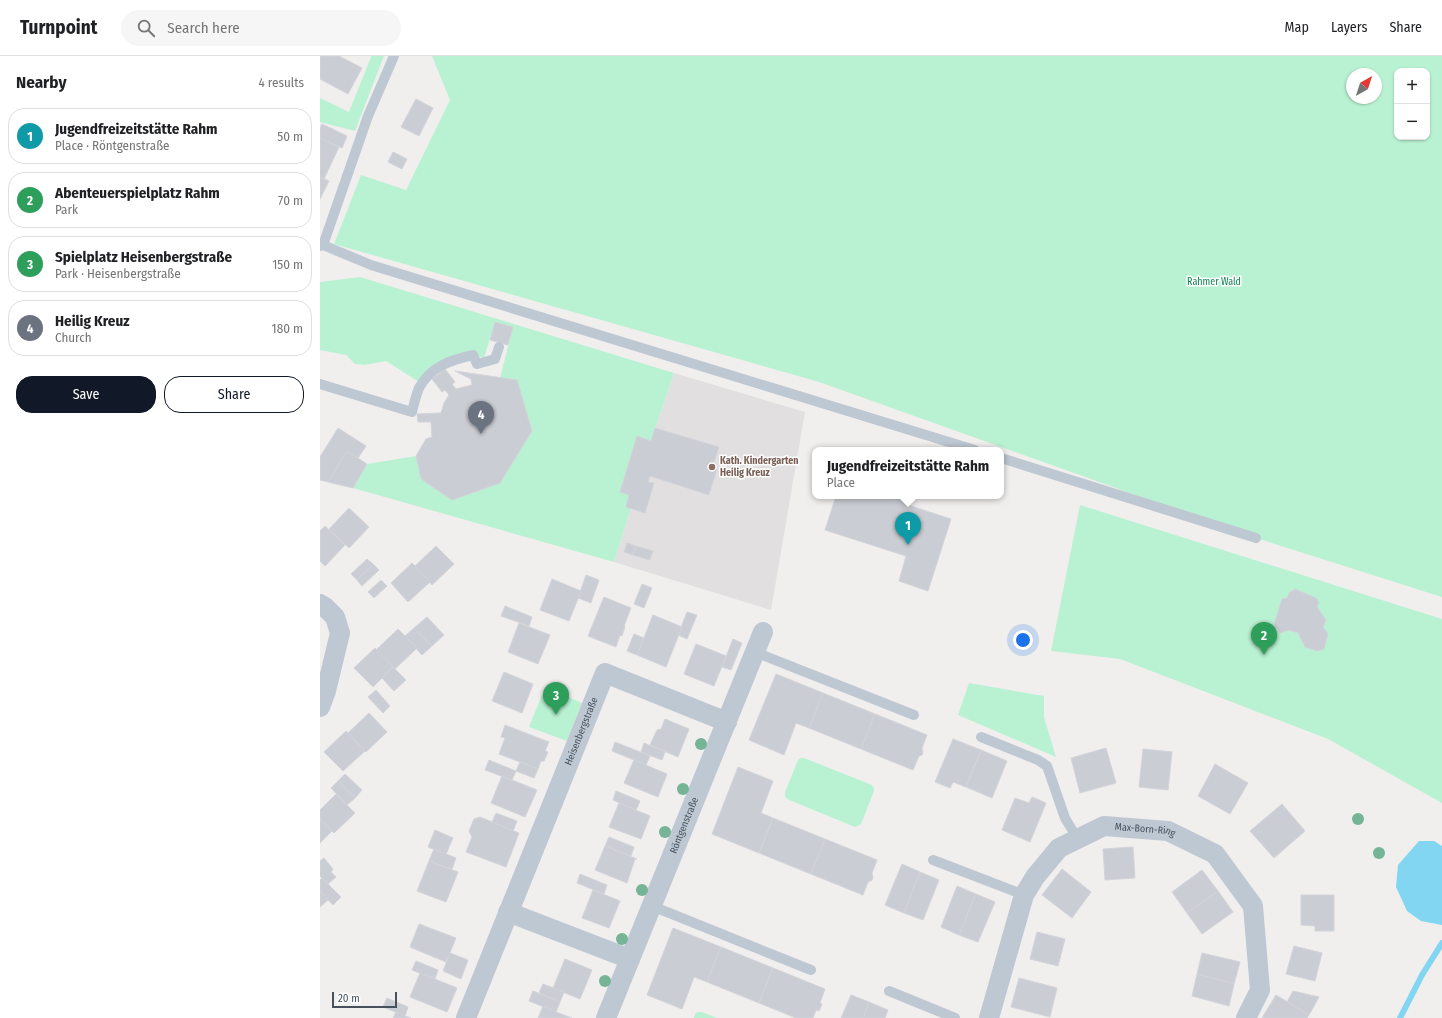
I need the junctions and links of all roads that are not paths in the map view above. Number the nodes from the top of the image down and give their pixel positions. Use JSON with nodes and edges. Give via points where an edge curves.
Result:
{"nodes":[{"id":1,"x":394,"y":56,"type":"edge"},
{"id":2,"x":321,"y":245,"type":"edge"},
{"id":3,"x":499,"y":347,"type":"dead end"},
{"id":4,"x":320,"y":384,"type":"edge"},
{"id":5,"x":965,"y":447,"type":"edge"},
{"id":6,"x":1004,"y":459,"type":"edge"},
{"id":7,"x":1256,"y":538,"type":"dead end"},
{"id":8,"x":320,"y":604,"type":"edge"},
{"id":9,"x":763,"y":632,"type":"dead end"},
{"id":10,"x":755,"y":652,"type":"junction"},
{"id":11,"x":320,"y":707,"type":"edge"},
{"id":12,"x":914,"y":715,"type":"dead end"},
{"id":13,"x":727,"y":722,"type":"junction"},
{"id":14,"x":981,"y":737,"type":"dead end"},
{"id":15,"x":1077,"y":838,"type":"junction"},
{"id":16,"x":934,"y":860,"type":"dead end"},
{"id":17,"x":1024,"y":895,"type":"junction"},
{"id":18,"x":652,"y":906,"type":"junction"},
{"id":19,"x":508,"y":912,"type":"junction"},
{"id":20,"x":630,"y":959,"type":"junction"},
{"id":21,"x":811,"y":970,"type":"dead end"},
{"id":22,"x":889,"y":991,"type":"dead end"},
{"id":23,"x":466,"y":1018,"type":"edge"},
{"id":24,"x":606,"y":1018,"type":"edge"},
{"id":25,"x":955,"y":1018,"type":"edge"},
{"id":26,"x":989,"y":1018,"type":"edge"},
{"id":27,"x":1246,"y":1018,"type":"edge"}],
"edges":[{"from":1,"to":2,"type":"lane","via":[[368,116]]},
{"from":2,"to":5,"type":"lane","via":[[379,267]]},
{"from":3,"to":4,"type":"lane","via":[[495,359],[477,364],[473,355],[451,360],[432,372],[419,388],[412,412]]},
{"from":6,"to":7,"type":"lane"},
{"from":8,"to":11,"type":"street","via":[[335,617],[340,633]]},
{"from":9,"to":10,"type":"street","name":"Röntgenstraße"},
{"from":10,"to":12,"type":"lane"},
{"from":10,"to":13,"type":"street","name":"Röntgenstraße"},
{"from":13,"to":18,"type":"street","name":"Röntgenstraße"},
{"from":13,"to":19,"type":"street","name":"Heisenbergstraße","via":[[605,673]]},
{"from":14,"to":15,"type":"lane","via":[[1038,760],[1046,766],[1065,818]]},
{"from":15,"to":17,"type":"street","name":"Max-Born-Ring","via":[[1059,848]]},
{"from":15,"to":27,"type":"street","name":"Max-Born-Ring","via":[[1104,826],[1168,831],[1215,854],[1252,906],[1260,990]]},
{"from":16,"to":17,"type":"lane"},
{"from":17,"to":26,"type":"street","name":"Max-Born-Ring"},
{"from":18,"to":20,"type":"street","name":"Röntgenstraße"},
{"from":18,"to":21,"type":"lane"},
{"from":19,"to":20,"type":"street"},
{"from":19,"to":23,"type":"street","name":"Heisenbergstraße"},
{"from":20,"to":24,"type":"street","name":"Röntgenstraße"},
{"from":22,"to":25,"type":"lane"}]}
